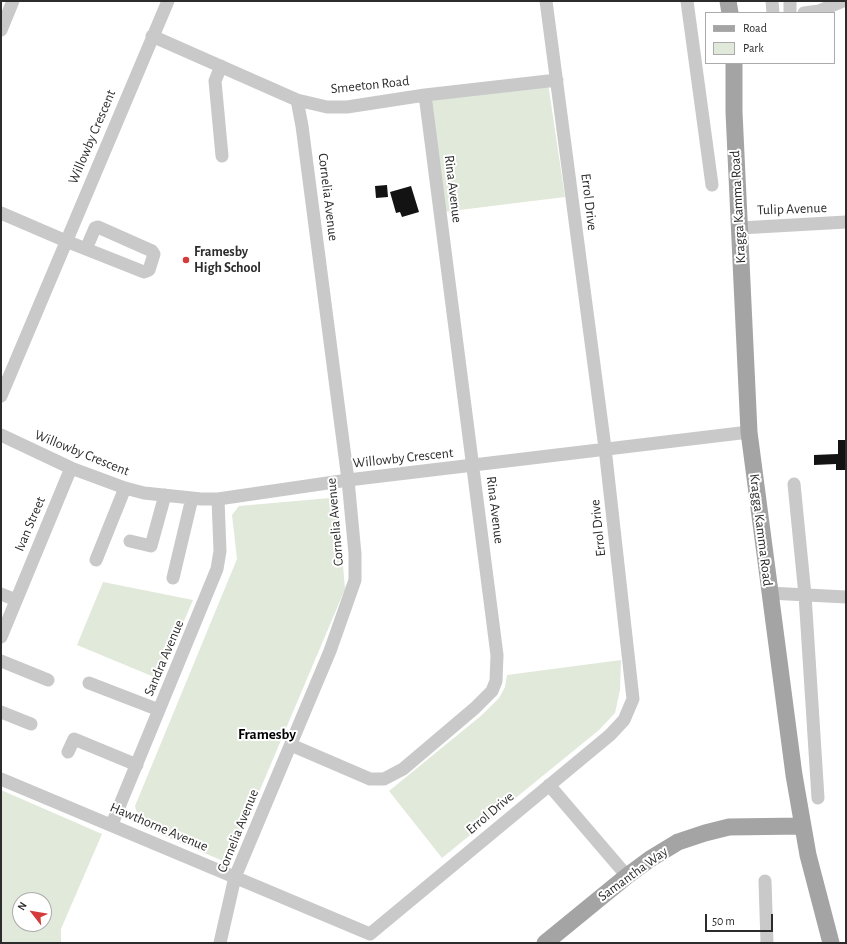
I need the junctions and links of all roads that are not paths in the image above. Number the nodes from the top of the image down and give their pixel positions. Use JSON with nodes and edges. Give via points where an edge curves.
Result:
{"nodes":[{"id":1,"x":13,"y":1,"type":"edge"},
{"id":2,"x":168,"y":1,"type":"edge"},
{"id":3,"x":546,"y":1,"type":"edge"},
{"id":4,"x":687,"y":1,"type":"edge"},
{"id":5,"x":718,"y":1,"type":"edge"},
{"id":6,"x":728,"y":1,"type":"edge"},
{"id":7,"x":772,"y":1,"type":"edge"},
{"id":8,"x":790,"y":1,"type":"edge"},
{"id":9,"x":843,"y":1,"type":"edge"},
{"id":10,"x":720,"y":12,"type":"edge"},
{"id":11,"x":730,"y":12,"type":"edge"},
{"id":12,"x":773,"y":12,"type":"edge"},
{"id":13,"x":790,"y":12,"type":"edge"},
{"id":14,"x":811,"y":12,"type":"edge"},
{"id":15,"x":1,"y":30,"type":"edge"},
{"id":16,"x":152,"y":36,"type":"junction"},
{"id":17,"x":726,"y":64,"type":"edge"},
{"id":18,"x":734,"y":64,"type":"edge"},
{"id":19,"x":221,"y":66,"type":"junction"},
{"id":20,"x":557,"y":80,"type":"junction"},
{"id":21,"x":425,"y":95,"type":"junction"},
{"id":22,"x":297,"y":100,"type":"junction"},
{"id":23,"x":734,"y":112,"type":"junction"},
{"id":24,"x":222,"y":156,"type":"dead end"},
{"id":25,"x":712,"y":185,"type":"dead end"},
{"id":26,"x":1,"y":213,"type":"edge"},
{"id":27,"x":846,"y":222,"type":"edge"},
{"id":28,"x":740,"y":228,"type":"junction"},
{"id":29,"x":66,"y":241,"type":"junction"},
{"id":30,"x":86,"y":249,"type":"junction"},
{"id":31,"x":1,"y":396,"type":"edge"},
{"id":32,"x":749,"y":432,"type":"junction"},
{"id":33,"x":1,"y":435,"type":"edge"},
{"id":34,"x":605,"y":448,"type":"junction"},
{"id":35,"x":473,"y":466,"type":"junction"},
{"id":36,"x":71,"y":468,"type":"junction"},
{"id":37,"x":348,"y":480,"type":"junction"},
{"id":38,"x":794,"y":484,"type":"dead end"},
{"id":39,"x":125,"y":488,"type":"junction"},
{"id":40,"x":165,"y":496,"type":"junction"},
{"id":41,"x":192,"y":498,"type":"junction"},
{"id":42,"x":218,"y":499,"type":"junction"},
{"id":43,"x":130,"y":541,"type":"dead end"},
{"id":44,"x":96,"y":560,"type":"dead end"},
{"id":45,"x":173,"y":578,"type":"dead end"},
{"id":46,"x":769,"y":593,"type":"junction"},
{"id":47,"x":1,"y":594,"type":"edge"},
{"id":48,"x":805,"y":595,"type":"junction"},
{"id":49,"x":846,"y":598,"type":"edge"},
{"id":50,"x":16,"y":600,"type":"junction"},
{"id":51,"x":1,"y":637,"type":"edge"},
{"id":52,"x":1,"y":661,"type":"edge"},
{"id":53,"x":48,"y":680,"type":"dead end"},
{"id":54,"x":90,"y":683,"type":"dead end"},
{"id":55,"x":160,"y":710,"type":"junction"},
{"id":56,"x":1,"y":712,"type":"edge"},
{"id":57,"x":31,"y":724,"type":"dead end"},
{"id":58,"x":291,"y":745,"type":"junction"},
{"id":59,"x":68,"y":752,"type":"dead end"},
{"id":60,"x":137,"y":765,"type":"junction"},
{"id":61,"x":1,"y":779,"type":"edge"},
{"id":62,"x":549,"y":785,"type":"junction"},
{"id":63,"x":818,"y":798,"type":"dead end"},
{"id":64,"x":112,"y":824,"type":"junction"},
{"id":65,"x":803,"y":826,"type":"junction"},
{"id":66,"x":627,"y":876,"type":"junction"},
{"id":67,"x":235,"y":877,"type":"junction"},
{"id":68,"x":765,"y":881,"type":"dead end"},
{"id":69,"x":371,"y":938,"type":"edge"},
{"id":70,"x":220,"y":943,"type":"edge"},
{"id":71,"x":545,"y":943,"type":"edge"},
{"id":72,"x":767,"y":943,"type":"edge"},
{"id":73,"x":831,"y":943,"type":"edge"}],
"edges":[{"from":1,"to":15,"type":"street"},
{"from":2,"to":16,"type":"street","name":"Willowby Crescent"},
{"from":3,"to":20,"type":"street","name":"Errol Drive"},
{"from":4,"to":25,"type":"street","name":"Kragga Kamma Road"},
{"from":5,"to":10,"type":"main road"},
{"from":6,"to":11,"type":"main road"},
{"from":7,"to":12,"type":"street"},
{"from":8,"to":13,"type":"street"},
{"from":9,"to":14,"type":"street"},
{"from":16,"to":19,"type":"street","name":"Smeeton Road"},
{"from":16,"to":29,"type":"street","name":"Willowby Crescent"},
{"from":17,"to":23,"type":"main road","name":"Kragga Kamma Road","via":[[728,89]]},
{"from":18,"to":23,"type":"main road","name":"Kragga Kamma Road"},
{"from":19,"to":22,"type":"street","name":"Smeeton Road"},
{"from":19,"to":24,"type":"street","via":[[215,81]]},
{"from":20,"to":21,"type":"street","name":"Smeeton Road"},
{"from":20,"to":34,"type":"street","name":"Errol Drive"},
{"from":21,"to":22,"type":"street","name":"Smeeton Road","via":[[348,107],[327,107]]},
{"from":21,"to":35,"type":"street","name":"Rina Avenue"},
{"from":22,"to":37,"type":"street","name":"Cornelia Avenue"},
{"from":23,"to":28,"type":"main road","name":"Kragga Kamma Road"},
{"from":26,"to":29,"type":"street"},
{"from":27,"to":28,"type":"street","name":"Tulip Avenue"},
{"from":28,"to":32,"type":"main road","name":"Kragga Kamma Road"},
{"from":29,"to":30,"type":"street"},
{"from":29,"to":31,"type":"street","name":"Willowby Crescent"},
{"from":30,"to":30,"type":"street","via":[[95,228],[98,227],[154,254],[149,270],[144,272]]},
{"from":32,"to":34,"type":"street","name":"Willowby Crescent"},
{"from":32,"to":46,"type":"main road","name":"Kragga Kamma Road"},
{"from":33,"to":36,"type":"street","name":"Willowby Crescent"},
{"from":34,"to":35,"type":"street","name":"Willowby Crescent"},
{"from":34,"to":62,"type":"street","name":"Errol Drive","via":[[633,698],[624,720],[610,735]]},
{"from":35,"to":37,"type":"street","name":"Willowby Crescent"},
{"from":35,"to":58,"type":"street","name":"Rina Avenue","via":[[497,655],[496,681],[492,690],[475,708],[403,769],[384,779],[370,778]]},
{"from":36,"to":39,"type":"street","name":"Willowby Crescent"},
{"from":36,"to":50,"type":"street","name":"Ivan Street"},
{"from":37,"to":42,"type":"street","name":"Willowby Crescent"},
{"from":37,"to":58,"type":"street","name":"Cornelia Avenue","via":[[355,580],[330,651]]},
{"from":38,"to":48,"type":"street"},
{"from":39,"to":40,"type":"street","name":"Willowby Crescent"},
{"from":39,"to":44,"type":"street"},
{"from":40,"to":41,"type":"street","name":"Willowby Crescent"},
{"from":40,"to":43,"type":"street","via":[[151,546]]},
{"from":41,"to":42,"type":"street","name":"Willowby Crescent"},
{"from":41,"to":45,"type":"street"},
{"from":42,"to":55,"type":"street","name":"Sandra Avenue","via":[[220,551],[217,569]]},
{"from":46,"to":48,"type":"street"},
{"from":46,"to":65,"type":"main road","name":"Kragga Kamma Road"},
{"from":47,"to":50,"type":"street"},
{"from":48,"to":49,"type":"street"},
{"from":48,"to":63,"type":"street"},
{"from":50,"to":51,"type":"street","name":"Ivan Street"},
{"from":52,"to":53,"type":"street"},
{"from":54,"to":55,"type":"street"},
{"from":55,"to":60,"type":"street","name":"Sandra Avenue"},
{"from":56,"to":57,"type":"street"},
{"from":58,"to":67,"type":"street","name":"Cornelia Avenue"},
{"from":59,"to":60,"type":"street","via":[[74,739]]},
{"from":60,"to":64,"type":"street","name":"Sandra Avenue"},
{"from":61,"to":64,"type":"street","name":"Hawthorne Avenue"},
{"from":62,"to":66,"type":"street"},
{"from":62,"to":69,"type":"street","name":"Errol Drive"},
{"from":64,"to":67,"type":"street","name":"Hawthorne Avenue"},
{"from":65,"to":66,"type":"main road","name":"Samantha Way","via":[[729,827],[705,833],[678,842]]},
{"from":65,"to":73,"type":"main road","name":"Kragga Kamma Road"},
{"from":66,"to":71,"type":"main road","name":"Samantha Way"},
{"from":67,"to":69,"type":"street","name":"Hawthorne Avenue"},
{"from":67,"to":70,"type":"street","name":"Cornelia Avenue"},
{"from":68,"to":72,"type":"street"}]}
